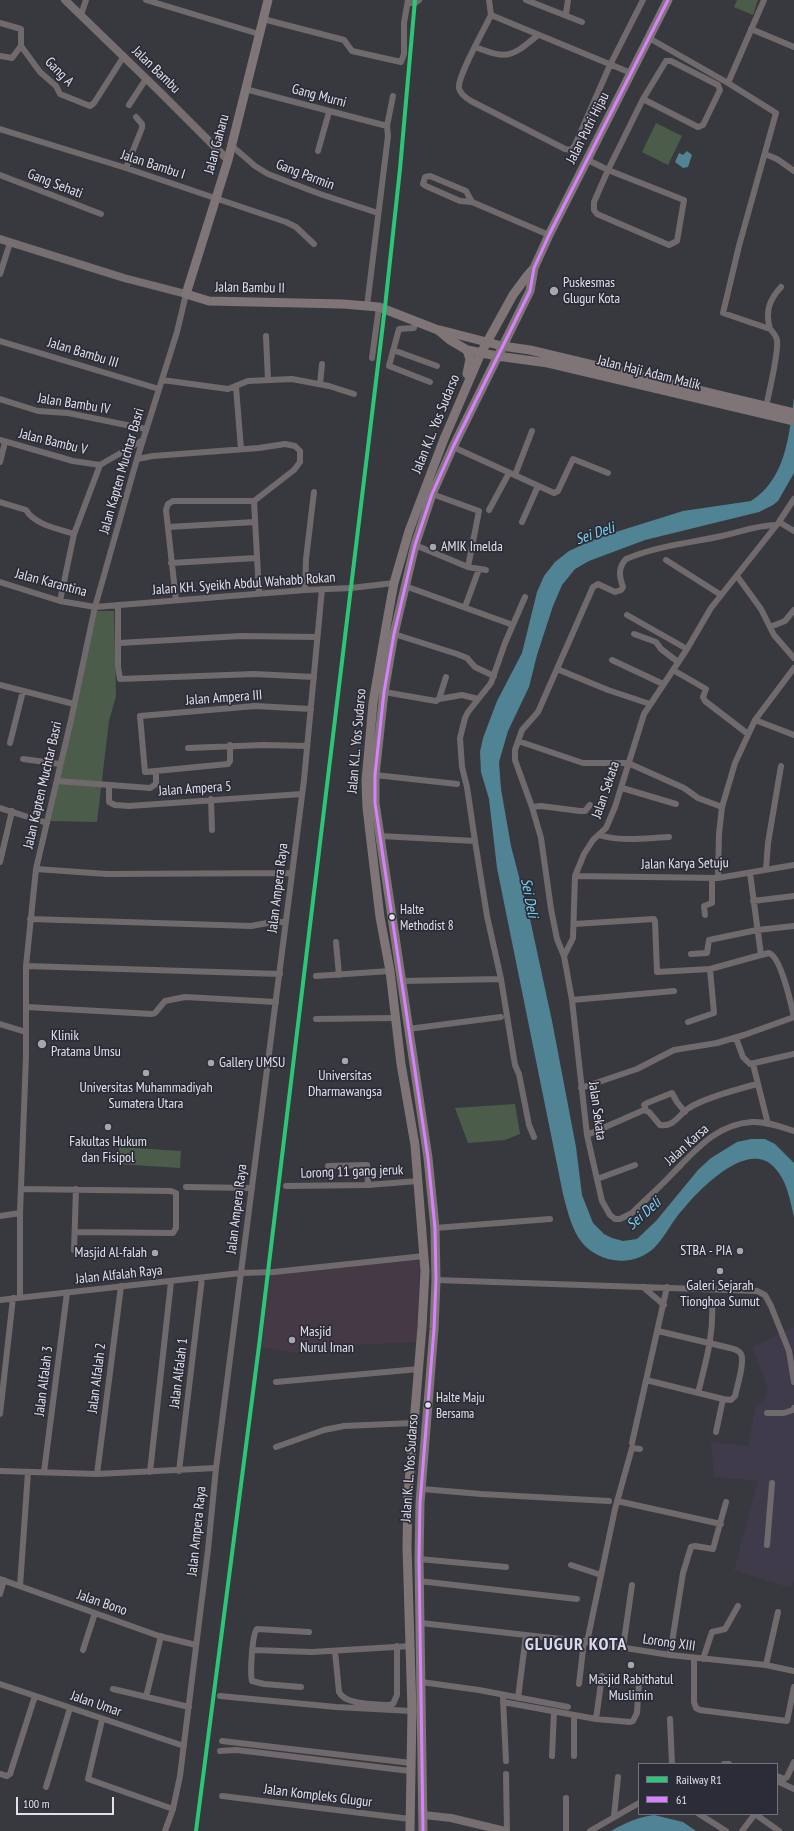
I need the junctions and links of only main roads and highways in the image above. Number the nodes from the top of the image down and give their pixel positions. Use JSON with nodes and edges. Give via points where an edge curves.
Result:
{"nodes":[{"id":1,"x":268,"y":0,"type":"edge"},
{"id":2,"x":668,"y":0,"type":"edge"},
{"id":3,"x":534,"y":268,"type":"junction"},
{"id":4,"x":186,"y":294,"type":"joint"},
{"id":5,"x":438,"y":330,"type":"junction"},
{"id":6,"x":486,"y":342,"type":"junction"},
{"id":7,"x":502,"y":346,"type":"junction"},
{"id":8,"x":467,"y":350,"type":"junction"},
{"id":9,"x":481,"y":353,"type":"junction"},
{"id":10,"x":497,"y":356,"type":"junction"},
{"id":11,"x":466,"y":384,"type":"junction"},
{"id":12,"x":794,"y":413,"type":"edge"},
{"id":13,"x":783,"y":414,"type":"junction"},
{"id":14,"x":794,"y":421,"type":"edge"},
{"id":15,"x":413,"y":1062,"type":"junction"},
{"id":16,"x":401,"y":1064,"type":"junction"},
{"id":17,"x":420,"y":1108,"type":"joint"},
{"id":18,"x":418,"y":1181,"type":"joint"},
{"id":19,"x":413,"y":1423,"type":"junction"},
{"id":20,"x":427,"y":1424,"type":"junction"},
{"id":21,"x":412,"y":1435,"type":"junction"},
{"id":22,"x":426,"y":1436,"type":"junction"},
{"id":23,"x":410,"y":1622,"type":"junction"},
{"id":24,"x":421,"y":1623,"type":"junction"},
{"id":25,"x":416,"y":1646,"type":"junction"},
{"id":26,"x":410,"y":1817,"type":"junction"},
{"id":27,"x":424,"y":1817,"type":"junction"},
{"id":28,"x":410,"y":1831,"type":"edge"},
{"id":29,"x":423,"y":1831,"type":"edge"}],
"edges":[{"from":1,"to":4,"type":"main road","name":"Jalan Gaharu","via":[[230,152]]},
{"from":2,"to":3,"type":"main road","name":"Jalan Putri Hijau"},
{"from":3,"to":6,"type":"main road","name":"Jalan Putri Hijau","via":[[514,295]]},
{"from":3,"to":7,"type":"main road","name":"Jalan Putri Hijau","via":[[530,291]]},
{"from":4,"to":5,"type":"main road","name":"Jalan Bambu II","via":[[209,301],[379,307]]},
{"from":5,"to":6,"type":"main road"},
{"from":5,"to":8,"type":"main road","name":"Jalan Bambu II"},
{"from":6,"to":7,"type":"main road"},
{"from":6,"to":9,"type":"main road","name":"Jalan K.L. Yos Sudarso"},
{"from":7,"to":10,"type":"main road","name":"Jalan K.L. Yos Sudarso"},
{"from":7,"to":13,"type":"main road","name":"Jalan Haji Adam Malik","via":[[530,350],[766,406]]},
{"from":8,"to":9,"type":"main road","name":"Jalan Bambu II"},
{"from":8,"to":11,"type":"main road","via":[[470,359]]},
{"from":9,"to":10,"type":"main road","name":"Jalan Bambu II"},
{"from":9,"to":11,"type":"main road","name":"Jalan K.L. Yos Sudarso"},
{"from":10,"to":13,"type":"main road","name":"Jalan Haji Adam Malik","via":[[548,363]]},
{"from":10,"to":15,"type":"main road","name":"Jalan K.L. Yos Sudarso","via":[[432,494],[405,586],[384,692],[375,775],[375,802]]},
{"from":11,"to":16,"type":"main road","name":"Jalan K.L. Yos Sudarso","via":[[409,531],[394,584],[373,703],[366,793]]},
{"from":12,"to":13,"type":"main road","name":"Jalan Haji Adam Malik"},
{"from":13,"to":14,"type":"main road","name":"Jalan Haji Adam Malik"},
{"from":15,"to":16,"type":"main road"},
{"from":15,"to":17,"type":"main road","name":"Jalan K.L. Yos Sudarso"},
{"from":16,"to":18,"type":"main road","name":"Jalan K.L. Yos Sudarso","via":[[415,1145]]},
{"from":17,"to":20,"type":"main road","name":"Jalan K. L. Yos Sudarso","via":[[435,1228],[436,1280]]},
{"from":18,"to":19,"type":"main road","name":"Jalan K. L. Yos Sudarso","via":[[424,1293]]},
{"from":19,"to":20,"type":"main road"},
{"from":19,"to":21,"type":"main road","name":"Jalan K. L. Yos Sudarso"},
{"from":20,"to":22,"type":"main road","name":"Jalan K. L. Yos Sudarso"},
{"from":21,"to":22,"type":"main road"},
{"from":21,"to":23,"type":"main road","name":"Jalan K. L. Yos Sudarso","via":[[407,1547]]},
{"from":22,"to":24,"type":"main road","name":"Jalan K. L. Yos Sudarso","via":[[419,1558]]},
{"from":23,"to":24,"type":"main road"},
{"from":23,"to":25,"type":"main road","name":"Jalan K. L. Yos Sudarso"},
{"from":24,"to":25,"type":"main road","name":"Jalan K. L. Yos Sudarso"},
{"from":25,"to":26,"type":"main road","name":"Jalan K. L. Yos Sudarso"},
{"from":25,"to":27,"type":"main road","name":"Jalan K. L. Yos Sudarso","via":[[421,1682]]},
{"from":26,"to":27,"type":"main road"},
{"from":26,"to":28,"type":"main road","name":"Jalan K. L. Yos Sudarso"},
{"from":27,"to":29,"type":"main road","name":"Jalan K. L. Yos Sudarso"}]}
